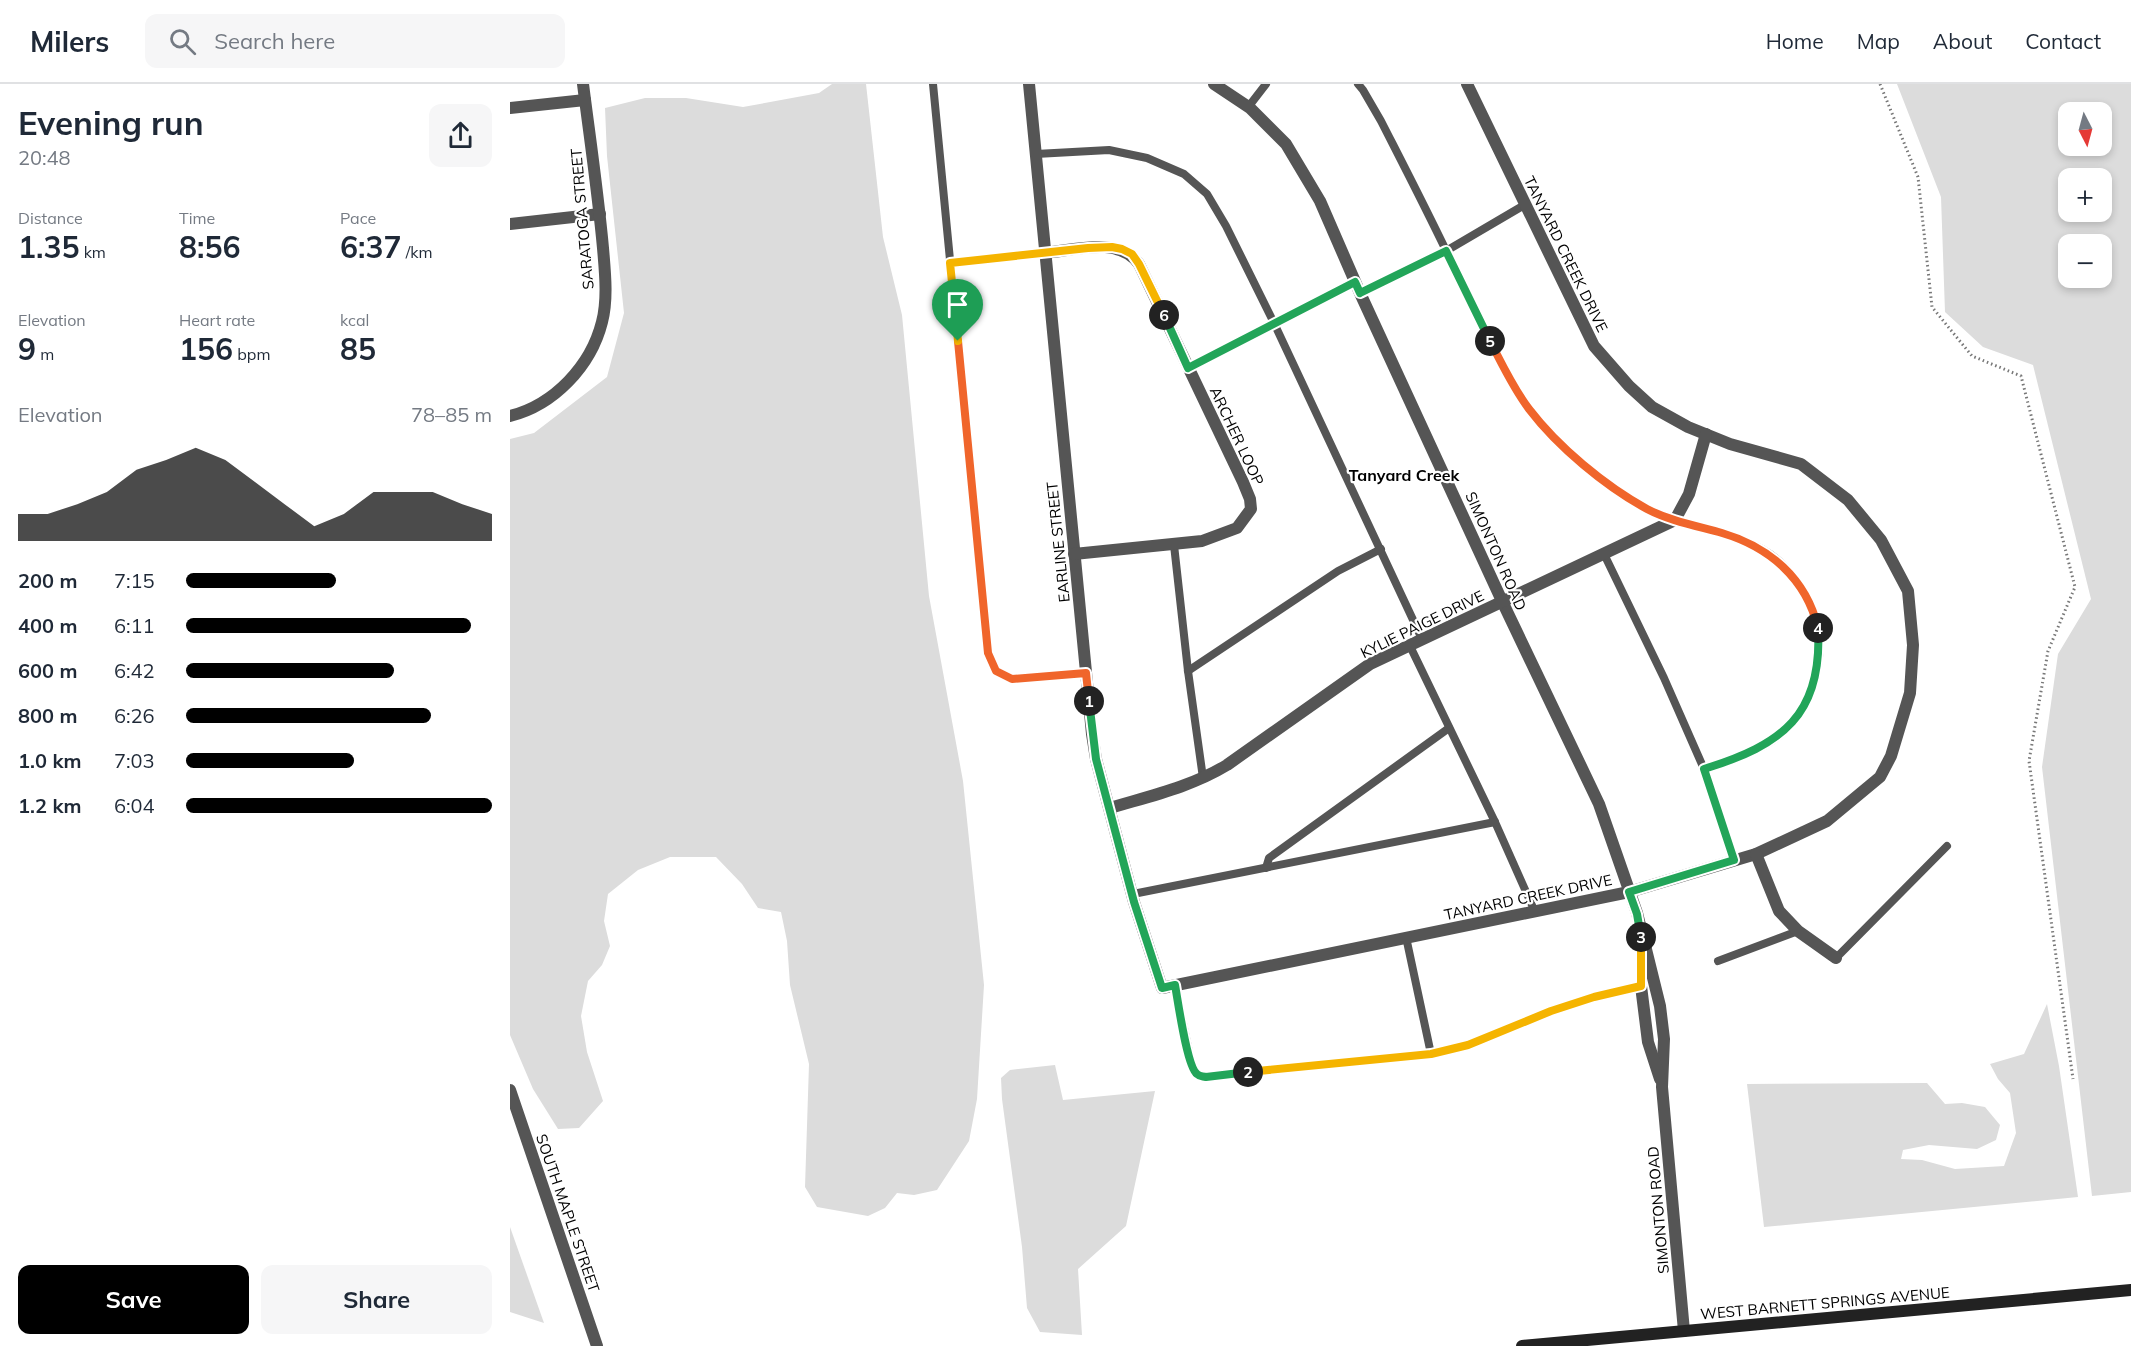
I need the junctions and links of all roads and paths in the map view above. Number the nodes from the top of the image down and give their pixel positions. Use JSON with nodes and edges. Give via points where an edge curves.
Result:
{"nodes":[{"id":1,"x":583,"y":84,"type":"edge"},
{"id":2,"x":933,"y":84,"type":"edge"},
{"id":3,"x":1029,"y":84,"type":"edge"},
{"id":4,"x":1214,"y":84,"type":"edge"},
{"id":5,"x":1266,"y":84,"type":"edge"},
{"id":6,"x":1358,"y":84,"type":"edge"},
{"id":7,"x":1467,"y":84,"type":"edge"},
{"id":8,"x":1880,"y":84,"type":"edge"},
{"id":9,"x":585,"y":100,"type":"junction"},
{"id":10,"x":1249,"y":106,"type":"junction"},
{"id":11,"x":510,"y":108,"type":"edge"},
{"id":12,"x":1036,"y":154,"type":"junction"},
{"id":13,"x":1526,"y":204,"type":"junction"},
{"id":14,"x":600,"y":214,"type":"junction"},
{"id":15,"x":510,"y":224,"type":"edge"},
{"id":16,"x":1446,"y":251,"type":"junction"},
{"id":17,"x":1045,"y":253,"type":"junction"},
{"id":18,"x":950,"y":263,"type":"junction"},
{"id":19,"x":1358,"y":287,"type":"junction"},
{"id":20,"x":1274,"y":324,"type":"junction"},
{"id":21,"x":1188,"y":368,"type":"junction"},
{"id":22,"x":510,"y":416,"type":"edge"},
{"id":23,"x":1706,"y":434,"type":"junction"},
{"id":24,"x":1675,"y":520,"type":"junction"},
{"id":25,"x":1174,"y":545,"type":"junction"},
{"id":26,"x":1380,"y":549,"type":"junction"},
{"id":27,"x":1074,"y":554,"type":"junction"},
{"id":28,"x":1604,"y":554,"type":"junction"},
{"id":29,"x":1502,"y":601,"type":"junction"},
{"id":30,"x":1422,"y":639,"type":"junction"},
{"id":31,"x":1409,"y":644,"type":"junction"},
{"id":32,"x":1188,"y":671,"type":"junction"},
{"id":33,"x":1086,"y":673,"type":"junction"},
{"id":34,"x":1449,"y":728,"type":"junction"},
{"id":35,"x":1704,"y":769,"type":"junction"},
{"id":36,"x":1203,"y":778,"type":"junction"},
{"id":37,"x":1110,"y":808,"type":"junction"},
{"id":38,"x":1495,"y":822,"type":"junction"},
{"id":39,"x":1947,"y":846,"type":"dead end"},
{"id":40,"x":1756,"y":854,"type":"junction"},
{"id":41,"x":1734,"y":860,"type":"junction"},
{"id":42,"x":1266,"y":868,"type":"junction"},
{"id":43,"x":1629,"y":892,"type":"junction"},
{"id":44,"x":1133,"y":894,"type":"junction"},
{"id":45,"x":1534,"y":912,"type":"junction"},
{"id":46,"x":1798,"y":931,"type":"junction"},
{"id":47,"x":1641,"y":933,"type":"junction"},
{"id":48,"x":1406,"y":937,"type":"junction"},
{"id":49,"x":1836,"y":958,"type":"joint"},
{"id":50,"x":1718,"y":961,"type":"dead end"},
{"id":51,"x":1175,"y":985,"type":"junction"},
{"id":52,"x":1641,"y":986,"type":"junction"},
{"id":53,"x":1162,"y":988,"type":"joint"},
{"id":54,"x":1431,"y":1054,"type":"junction"},
{"id":55,"x":2073,"y":1079,"type":"dead end"},
{"id":56,"x":1662,"y":1087,"type":"junction"},
{"id":57,"x":510,"y":1090,"type":"edge"},
{"id":58,"x":2131,"y":1290,"type":"edge"},
{"id":59,"x":1684,"y":1331,"type":"junction"},
{"id":60,"x":1543,"y":1345,"type":"edge"},
{"id":61,"x":597,"y":1346,"type":"edge"},
{"id":62,"x":1522,"y":1346,"type":"edge"}],
"edges":[{"from":1,"to":9,"type":"street","name":"SARATOGA STREET"},
{"from":2,"to":18,"type":"lane"},
{"from":3,"to":12,"type":"street","name":"EARLINE STREET"},
{"from":4,"to":10,"type":"street","name":"SIMONTON ROAD"},
{"from":5,"to":10,"type":"lane"},
{"from":6,"to":16,"type":"lane","via":[[1381,121]]},
{"from":7,"to":13,"type":"street","name":"TANYARD CREEK DRIVE"},
{"from":8,"to":55,"type":"path","via":[[1918,177],[1932,307],[1972,356],[2021,376],[2075,587],[2048,651],[2029,761]]},
{"from":9,"to":11,"type":"street"},
{"from":9,"to":14,"type":"street","name":"SARATOGA STREET"},
{"from":10,"to":19,"type":"street","name":"SIMONTON ROAD","via":[[1286,144],[1320,201]]},
{"from":12,"to":17,"type":"street","name":"EARLINE STREET"},
{"from":12,"to":20,"type":"lane","via":[[1109,150],[1147,158],[1184,174],[1207,195],[1226,226]]},
{"from":13,"to":16,"type":"lane"},
{"from":13,"to":23,"type":"street","name":"TANYARD CREEK DRIVE","via":[[1594,346],[1652,407]]},
{"from":14,"to":15,"type":"street"},
{"from":14,"to":22,"type":"street","name":"SARATOGA STREET","via":[[605,296],[603,321],[593,347],[572,378],[547,401]]},
{"from":16,"to":19,"type":"lane"},
{"from":16,"to":24,"type":"lane","via":[[1510,380],[1529,409],[1586,467],[1648,509]]},
{"from":17,"to":18,"type":"lane"},
{"from":17,"to":21,"type":"street","name":"ARCHER LOOP","via":[[1112,247],[1132,254]]},
{"from":17,"to":27,"type":"street","name":"EARLINE STREET"},
{"from":18,"to":33,"type":"lane","via":[[988,653],[996,671],[1012,679]]},
{"from":19,"to":20,"type":"lane"},
{"from":19,"to":29,"type":"street","name":"SIMONTON ROAD"},
{"from":20,"to":21,"type":"lane"},
{"from":20,"to":26,"type":"lane"},
{"from":21,"to":25,"type":"street","name":"ARCHER LOOP","via":[[1243,482],[1251,508],[1237,528],[1202,541]]},
{"from":23,"to":24,"type":"street","via":[[1689,494]]},
{"from":23,"to":40,"type":"street","name":"TANYARD CREEK DRIVE","via":[[1801,464],[1848,500],[1881,540],[1908,591],[1914,645],[1910,693],[1880,777],[1827,821]]},
{"from":24,"to":28,"type":"street","name":"KYLIE PAIGE DRIVE"},
{"from":24,"to":35,"type":"lane","via":[[1753,545],[1778,560],[1809,600],[1818,626],[1814,681],[1806,705],[1788,728],[1766,745]]},
{"from":25,"to":27,"type":"street","name":"ARCHER LOOP"},
{"from":25,"to":32,"type":"lane"},
{"from":26,"to":30,"type":"lane"},
{"from":26,"to":32,"type":"lane","via":[[1338,571]]},
{"from":27,"to":33,"type":"street","name":"EARLINE STREET"},
{"from":28,"to":29,"type":"street","name":"KYLIE PAIGE DRIVE"},
{"from":28,"to":35,"type":"lane","via":[[1665,678]]},
{"from":29,"to":30,"type":"street","name":"KYLIE PAIGE DRIVE"},
{"from":29,"to":43,"type":"street","name":"SIMONTON ROAD","via":[[1599,804]]},
{"from":30,"to":31,"type":"street","name":"KYLIE PAIGE DRIVE"},
{"from":31,"to":34,"type":"lane"},
{"from":31,"to":36,"type":"street","name":"KYLIE PAIGE DRIVE","via":[[1370,664]]},
{"from":32,"to":36,"type":"lane"},
{"from":33,"to":37,"type":"street","name":"EARLINE STREET","via":[[1096,759]]},
{"from":34,"to":38,"type":"lane"},
{"from":34,"to":42,"type":"lane","via":[[1269,858]]},
{"from":35,"to":41,"type":"lane"},
{"from":36,"to":37,"type":"street","name":"KYLIE PAIGE DRIVE"},
{"from":37,"to":44,"type":"street","name":"EARLINE STREET"},
{"from":38,"to":42,"type":"lane"},
{"from":38,"to":45,"type":"lane"},
{"from":39,"to":49,"type":"lane"},
{"from":40,"to":41,"type":"street","name":"TANYARD CREEK DRIVE"},
{"from":40,"to":46,"type":"street","via":[[1779,911]]},
{"from":41,"to":43,"type":"street","name":"TANYARD CREEK DRIVE"},
{"from":42,"to":44,"type":"lane"},
{"from":43,"to":45,"type":"street","name":"TANYARD CREEK DRIVE"},
{"from":43,"to":47,"type":"street","name":"SIMONTON ROAD"},
{"from":44,"to":53,"type":"street","name":"EARLINE STREET"},
{"from":45,"to":48,"type":"street","name":"TANYARD CREEK DRIVE"},
{"from":46,"to":49,"type":"street"},
{"from":46,"to":50,"type":"lane"},
{"from":47,"to":52,"type":"street","name":"SIMONTON ROAD"},
{"from":47,"to":56,"type":"street","name":"SIMONTON ROAD","via":[[1660,1006],[1664,1039]]},
{"from":48,"to":51,"type":"street","name":"TANYARD CREEK DRIVE"},
{"from":48,"to":54,"type":"lane"},
{"from":51,"to":53,"type":"street","name":"TANYARD CREEK DRIVE"},
{"from":51,"to":54,"type":"lane","via":[[1189,1055],[1199,1076]]},
{"from":52,"to":54,"type":"lane","via":[[1551,1011],[1468,1045]]},
{"from":52,"to":56,"type":"street","name":"SIMONTON ROAD","via":[[1648,1042]]},
{"from":56,"to":59,"type":"street","name":"SIMONTON ROAD"},
{"from":57,"to":61,"type":"street","name":"SOUTH MAPLE STREET"},
{"from":58,"to":59,"type":"street","name":"WEST BARNETT SPRINGS AVENUE"},
{"from":59,"to":60,"type":"street","name":"WEST BARNETT SPRINGS AVENUE"},
{"from":60,"to":62,"type":"street","name":"WEST BARNETT SPRINGS AVENUE"}]}
